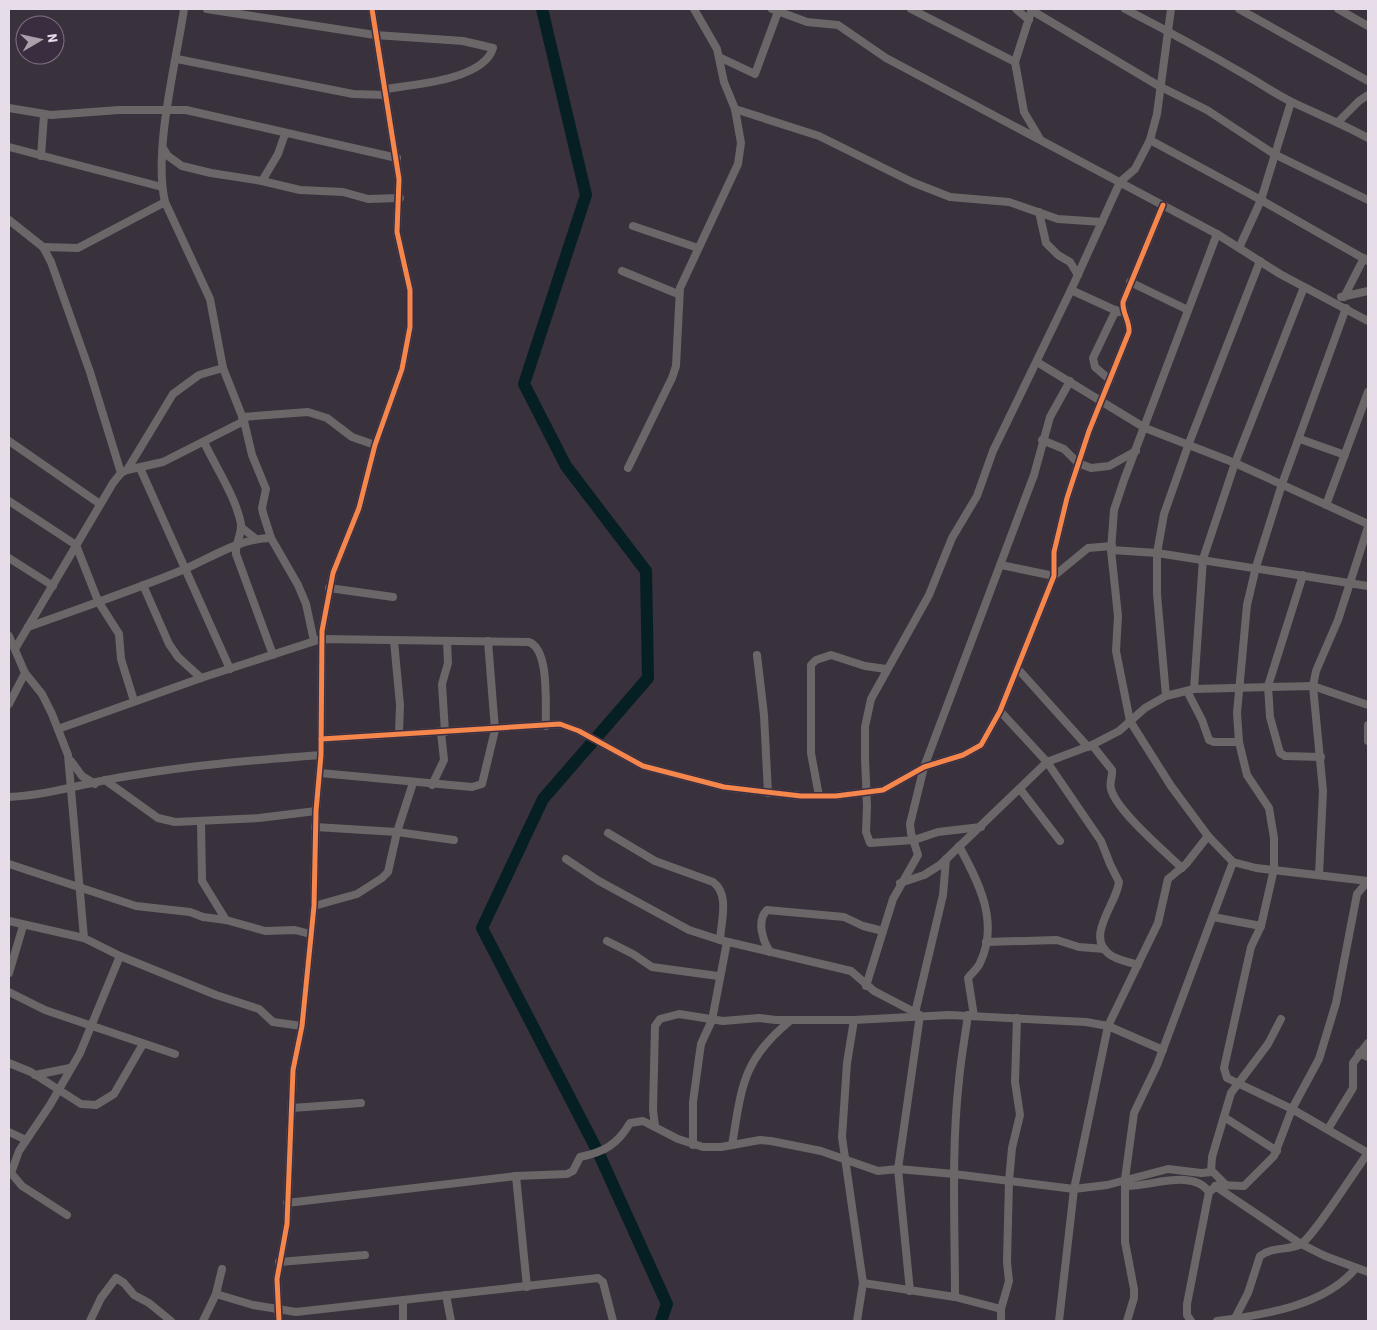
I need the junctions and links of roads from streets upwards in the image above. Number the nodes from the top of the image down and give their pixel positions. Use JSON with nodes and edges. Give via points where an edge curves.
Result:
{"nodes":[{"id":1,"x":184,"y":9,"type":"edge"},
{"id":2,"x":207,"y":9,"type":"edge"},
{"id":3,"x":372,"y":9,"type":"edge"},
{"id":4,"x":694,"y":9,"type":"edge"},
{"id":5,"x":911,"y":9,"type":"edge"},
{"id":6,"x":1016,"y":9,"type":"edge"},
{"id":7,"x":1125,"y":9,"type":"edge"},
{"id":8,"x":1172,"y":9,"type":"edge"},
{"id":9,"x":1238,"y":9,"type":"edge"},
{"id":10,"x":1338,"y":9,"type":"edge"},
{"id":11,"x":777,"y":10,"type":"edge"},
{"id":12,"x":1032,"y":10,"type":"edge"},
{"id":13,"x":1029,"y":20,"type":"junction"},
{"id":14,"x":1368,"y":26,"type":"edge"},
{"id":15,"x":1167,"y":33,"type":"junction"},
{"id":16,"x":375,"y":35,"type":"junction"},
{"id":17,"x":719,"y":56,"type":"junction"},
{"id":18,"x":176,"y":60,"type":"junction"},
{"id":19,"x":1015,"y":62,"type":"junction"},
{"id":20,"x":1368,"y":81,"type":"edge"},
{"id":21,"x":1159,"y":86,"type":"junction"},
{"id":22,"x":385,"y":92,"type":"junction"},
{"id":23,"x":1368,"y":95,"type":"edge"},
{"id":24,"x":1291,"y":102,"type":"junction"},
{"id":25,"x":9,"y":108,"type":"edge"},
{"id":26,"x":168,"y":109,"type":"junction"},
{"id":27,"x":735,"y":109,"type":"junction"},
{"id":28,"x":44,"y":114,"type":"junction"},
{"id":29,"x":1339,"y":121,"type":"junction"},
{"id":30,"x":285,"y":134,"type":"junction"},
{"id":31,"x":1368,"y":138,"type":"edge"},
{"id":32,"x":1040,"y":140,"type":"junction"},
{"id":33,"x":1150,"y":140,"type":"junction"},
{"id":34,"x":9,"y":147,"type":"edge"},
{"id":35,"x":163,"y":148,"type":"junction"},
{"id":36,"x":1274,"y":154,"type":"junction"},
{"id":37,"x":41,"y":156,"type":"junction"},
{"id":38,"x":397,"y":158,"type":"junction"},
{"id":39,"x":262,"y":180,"type":"junction"},
{"id":40,"x":1120,"y":182,"type":"junction"},
{"id":41,"x":162,"y":186,"type":"junction"},
{"id":42,"x":400,"y":198,"type":"junction"},
{"id":43,"x":1261,"y":200,"type":"junction"},
{"id":44,"x":1368,"y":200,"type":"edge"},
{"id":45,"x":165,"y":202,"type":"junction"},
{"id":46,"x":1162,"y":205,"type":"junction"},
{"id":47,"x":1039,"y":212,"type":"junction"},
{"id":48,"x":9,"y":220,"type":"edge"},
{"id":49,"x":1102,"y":222,"type":"junction"},
{"id":50,"x":633,"y":226,"type":"dead end"},
{"id":51,"x":1217,"y":234,"type":"junction"},
{"id":52,"x":43,"y":247,"type":"junction"},
{"id":53,"x":698,"y":248,"type":"junction"},
{"id":54,"x":1239,"y":248,"type":"junction"},
{"id":55,"x":1085,"y":260,"type":"junction"},
{"id":56,"x":1366,"y":260,"type":"edge"},
{"id":57,"x":1260,"y":261,"type":"junction"},
{"id":58,"x":1070,"y":262,"type":"junction"},
{"id":59,"x":622,"y":271,"type":"dead end"},
{"id":60,"x":1078,"y":275,"type":"junction"},
{"id":61,"x":1130,"y":282,"type":"junction"},
{"id":62,"x":1304,"y":287,"type":"junction"},
{"id":63,"x":1072,"y":290,"type":"junction"},
{"id":64,"x":1368,"y":291,"type":"edge"},
{"id":65,"x":678,"y":294,"type":"junction"},
{"id":66,"x":1344,"y":297,"type":"junction"},
{"id":67,"x":1331,"y":301,"type":"junction"},
{"id":68,"x":1346,"y":308,"type":"junction"},
{"id":69,"x":1116,"y":310,"type":"junction"},
{"id":70,"x":1188,"y":310,"type":"junction"},
{"id":71,"x":1125,"y":315,"type":"junction"},
{"id":72,"x":1368,"y":322,"type":"edge"},
{"id":73,"x":1037,"y":362,"type":"junction"},
{"id":74,"x":223,"y":368,"type":"junction"},
{"id":75,"x":1110,"y":380,"type":"junction"},
{"id":76,"x":1070,"y":381,"type":"junction"},
{"id":77,"x":1368,"y":392,"type":"edge"},
{"id":78,"x":1103,"y":402,"type":"junction"},
{"id":79,"x":243,"y":419,"type":"junction"},
{"id":80,"x":1145,"y":428,"type":"junction"},
{"id":81,"x":1300,"y":439,"type":"junction"},
{"id":82,"x":1042,"y":440,"type":"junction"},
{"id":83,"x":9,"y":441,"type":"edge"},
{"id":84,"x":204,"y":442,"type":"junction"},
{"id":85,"x":1189,"y":443,"type":"junction"},
{"id":86,"x":375,"y":445,"type":"junction"},
{"id":87,"x":1136,"y":452,"type":"junction"},
{"id":88,"x":1345,"y":455,"type":"junction"},
{"id":89,"x":1078,"y":463,"type":"junction"},
{"id":90,"x":1235,"y":463,"type":"junction"},
{"id":91,"x":140,"y":468,"type":"junction"},
{"id":92,"x":628,"y":468,"type":"dead end"},
{"id":93,"x":124,"y":471,"type":"junction"},
{"id":94,"x":1282,"y":484,"type":"junction"},
{"id":95,"x":9,"y":502,"type":"edge"},
{"id":96,"x":100,"y":504,"type":"junction"},
{"id":97,"x":1326,"y":505,"type":"junction"},
{"id":98,"x":1368,"y":525,"type":"edge"},
{"id":99,"x":241,"y":526,"type":"junction"},
{"id":100,"x":271,"y":538,"type":"junction"},
{"id":101,"x":256,"y":539,"type":"junction"},
{"id":102,"x":76,"y":545,"type":"junction"},
{"id":103,"x":235,"y":546,"type":"junction"},
{"id":104,"x":1112,"y":548,"type":"junction"},
{"id":105,"x":1157,"y":552,"type":"junction"},
{"id":106,"x":9,"y":558,"type":"edge"},
{"id":107,"x":1203,"y":560,"type":"junction"},
{"id":108,"x":1001,"y":564,"type":"junction"},
{"id":109,"x":1256,"y":567,"type":"junction"},
{"id":110,"x":185,"y":569,"type":"junction"},
{"id":111,"x":1303,"y":575,"type":"junction"},
{"id":112,"x":1054,"y":576,"type":"junction"},
{"id":113,"x":1350,"y":583,"type":"junction"},
{"id":114,"x":143,"y":585,"type":"junction"},
{"id":115,"x":53,"y":586,"type":"junction"},
{"id":116,"x":1368,"y":586,"type":"edge"},
{"id":117,"x":329,"y":588,"type":"junction"},
{"id":118,"x":393,"y":598,"type":"dead end"},
{"id":119,"x":98,"y":601,"type":"junction"},
{"id":120,"x":28,"y":627,"type":"junction"},
{"id":121,"x":9,"y":636,"type":"edge"},
{"id":122,"x":318,"y":640,"type":"junction"},
{"id":123,"x":488,"y":641,"type":"junction"},
{"id":124,"x":394,"y":642,"type":"junction"},
{"id":125,"x":448,"y":642,"type":"junction"},
{"id":126,"x":14,"y":649,"type":"junction"},
{"id":127,"x":273,"y":655,"type":"junction"},
{"id":128,"x":757,"y":655,"type":"dead end"},
{"id":129,"x":1017,"y":668,"type":"junction"},
{"id":130,"x":230,"y":669,"type":"junction"},
{"id":131,"x":886,"y":670,"type":"junction"},
{"id":132,"x":25,"y":673,"type":"junction"},
{"id":133,"x":201,"y":678,"type":"junction"},
{"id":134,"x":1268,"y":686,"type":"junction"},
{"id":135,"x":1313,"y":686,"type":"junction"},
{"id":136,"x":1239,"y":688,"type":"junction"},
{"id":137,"x":1191,"y":690,"type":"junction"},
{"id":138,"x":1166,"y":696,"type":"junction"},
{"id":139,"x":134,"y":701,"type":"junction"},
{"id":140,"x":9,"y":704,"type":"edge"},
{"id":141,"x":1368,"y":705,"type":"edge"},
{"id":142,"x":1000,"y":711,"type":"junction"},
{"id":143,"x":1130,"y":721,"type":"junction"},
{"id":144,"x":1368,"y":725,"type":"edge"},
{"id":145,"x":546,"y":726,"type":"junction"},
{"id":146,"x":58,"y":729,"type":"junction"},
{"id":147,"x":495,"y":730,"type":"junction"},
{"id":148,"x":443,"y":732,"type":"junction"},
{"id":149,"x":399,"y":734,"type":"junction"},
{"id":150,"x":321,"y":739,"type":"junction"},
{"id":151,"x":1368,"y":741,"type":"edge"},
{"id":152,"x":1239,"y":742,"type":"junction"},
{"id":153,"x":1090,"y":746,"type":"junction"},
{"id":154,"x":68,"y":755,"type":"junction"},
{"id":155,"x":321,"y":755,"type":"junction"},
{"id":156,"x":1321,"y":757,"type":"junction"},
{"id":157,"x":1047,"y":762,"type":"junction"},
{"id":158,"x":924,"y":767,"type":"junction"},
{"id":159,"x":320,"y":773,"type":"junction"},
{"id":160,"x":105,"y":780,"type":"junction"},
{"id":161,"x":413,"y":783,"type":"junction"},
{"id":162,"x":95,"y":784,"type":"junction"},
{"id":163,"x":432,"y":785,"type":"junction"},
{"id":164,"x":71,"y":789,"type":"junction"},
{"id":165,"x":1020,"y":789,"type":"junction"},
{"id":166,"x":867,"y":792,"type":"junction"},
{"id":167,"x":768,"y":793,"type":"junction"},
{"id":168,"x":820,"y":796,"type":"junction"},
{"id":169,"x":9,"y":797,"type":"edge"},
{"id":170,"x":316,"y":811,"type":"junction"},
{"id":171,"x":201,"y":821,"type":"junction"},
{"id":172,"x":316,"y":827,"type":"junction"},
{"id":173,"x":981,"y":827,"type":"junction"},
{"id":174,"x":397,"y":832,"type":"junction"},
{"id":175,"x":608,"y":833,"type":"dead end"},
{"id":176,"x":1208,"y":836,"type":"junction"},
{"id":177,"x":454,"y":840,"type":"dead end"},
{"id":178,"x":914,"y":840,"type":"junction"},
{"id":179,"x":1060,"y":841,"type":"dead end"},
{"id":180,"x":959,"y":846,"type":"junction"},
{"id":181,"x":566,"y":859,"type":"dead end"},
{"id":182,"x":946,"y":860,"type":"junction"},
{"id":183,"x":1233,"y":862,"type":"junction"},
{"id":184,"x":9,"y":864,"type":"edge"},
{"id":185,"x":1182,"y":868,"type":"junction"},
{"id":186,"x":1274,"y":869,"type":"junction"},
{"id":187,"x":1319,"y":875,"type":"junction"},
{"id":188,"x":900,"y":883,"type":"junction"},
{"id":189,"x":80,"y":889,"type":"junction"},
{"id":190,"x":314,"y":906,"type":"junction"},
{"id":191,"x":1213,"y":917,"type":"junction"},
{"id":192,"x":226,"y":920,"type":"junction"},
{"id":193,"x":9,"y":921,"type":"edge"},
{"id":194,"x":23,"y":926,"type":"junction"},
{"id":195,"x":1261,"y":926,"type":"junction"},
{"id":196,"x":883,"y":931,"type":"junction"},
{"id":197,"x":310,"y":934,"type":"junction"},
{"id":198,"x":84,"y":938,"type":"junction"},
{"id":199,"x":608,"y":941,"type":"dead end"},
{"id":200,"x":723,"y":941,"type":"junction"},
{"id":201,"x":986,"y":942,"type":"junction"},
{"id":202,"x":1104,"y":949,"type":"junction"},
{"id":203,"x":770,"y":952,"type":"junction"},
{"id":204,"x":120,"y":956,"type":"junction"},
{"id":205,"x":1138,"y":965,"type":"junction"},
{"id":206,"x":9,"y":973,"type":"edge"},
{"id":207,"x":718,"y":976,"type":"junction"},
{"id":208,"x":866,"y":986,"type":"junction"},
{"id":209,"x":9,"y":992,"type":"edge"},
{"id":210,"x":917,"y":1014,"type":"junction"},
{"id":211,"x":971,"y":1015,"type":"junction"},
{"id":212,"x":1017,"y":1018,"type":"junction"},
{"id":213,"x":1280,"y":1019,"type":"dead end"},
{"id":214,"x":712,"y":1020,"type":"junction"},
{"id":215,"x":791,"y":1020,"type":"junction"},
{"id":216,"x":854,"y":1020,"type":"junction"},
{"id":217,"x":92,"y":1025,"type":"junction"},
{"id":218,"x":302,"y":1026,"type":"junction"},
{"id":219,"x":1108,"y":1026,"type":"junction"},
{"id":220,"x":1368,"y":1043,"type":"edge"},
{"id":221,"x":143,"y":1044,"type":"junction"},
{"id":222,"x":1163,"y":1050,"type":"junction"},
{"id":223,"x":1359,"y":1052,"type":"junction"},
{"id":224,"x":175,"y":1054,"type":"dead end"},
{"id":225,"x":1368,"y":1057,"type":"edge"},
{"id":226,"x":9,"y":1062,"type":"edge"},
{"id":227,"x":70,"y":1068,"type":"junction"},
{"id":228,"x":35,"y":1075,"type":"junction"},
{"id":229,"x":1238,"y":1083,"type":"junction"},
{"id":230,"x":58,"y":1090,"type":"junction"},
{"id":231,"x":361,"y":1103,"type":"dead end"},
{"id":232,"x":292,"y":1108,"type":"junction"},
{"id":233,"x":1292,"y":1109,"type":"junction"},
{"id":234,"x":653,"y":1110,"type":"junction"},
{"id":235,"x":1224,"y":1117,"type":"junction"},
{"id":236,"x":642,"y":1121,"type":"junction"},
{"id":237,"x":655,"y":1126,"type":"junction"},
{"id":238,"x":1328,"y":1130,"type":"junction"},
{"id":239,"x":9,"y":1132,"type":"edge"},
{"id":240,"x":26,"y":1140,"type":"junction"},
{"id":241,"x":693,"y":1145,"type":"junction"},
{"id":242,"x":732,"y":1145,"type":"junction"},
{"id":243,"x":1277,"y":1151,"type":"junction"},
{"id":244,"x":1368,"y":1153,"type":"edge"},
{"id":245,"x":844,"y":1160,"type":"junction"},
{"id":246,"x":11,"y":1163,"type":"edge"},
{"id":247,"x":898,"y":1169,"type":"junction"},
{"id":248,"x":1211,"y":1172,"type":"junction"},
{"id":249,"x":954,"y":1174,"type":"junction"},
{"id":250,"x":516,"y":1176,"type":"junction"},
{"id":251,"x":1009,"y":1181,"type":"junction"},
{"id":252,"x":1125,"y":1183,"type":"junction"},
{"id":253,"x":1226,"y":1185,"type":"junction"},
{"id":254,"x":1215,"y":1186,"type":"junction"},
{"id":255,"x":1074,"y":1189,"type":"junction"},
{"id":256,"x":1209,"y":1192,"type":"junction"},
{"id":257,"x":287,"y":1203,"type":"junction"},
{"id":258,"x":68,"y":1215,"type":"dead end"},
{"id":259,"x":1301,"y":1244,"type":"junction"},
{"id":260,"x":365,"y":1256,"type":"dead end"},
{"id":261,"x":279,"y":1262,"type":"junction"},
{"id":262,"x":222,"y":1268,"type":"dead end"},
{"id":263,"x":1356,"y":1268,"type":"junction"},
{"id":264,"x":1368,"y":1272,"type":"edge"},
{"id":265,"x":864,"y":1283,"type":"junction"},
{"id":266,"x":527,"y":1287,"type":"junction"},
{"id":267,"x":910,"y":1291,"type":"junction"},
{"id":268,"x":216,"y":1294,"type":"junction"},
{"id":269,"x":446,"y":1295,"type":"junction"},
{"id":270,"x":955,"y":1297,"type":"junction"},
{"id":271,"x":403,"y":1300,"type":"junction"},
{"id":272,"x":278,"y":1309,"type":"junction"},
{"id":273,"x":1001,"y":1309,"type":"junction"},
{"id":274,"x":1235,"y":1318,"type":"junction"},
{"id":275,"x":90,"y":1321,"type":"edge"},
{"id":276,"x":171,"y":1321,"type":"edge"},
{"id":277,"x":204,"y":1321,"type":"edge"},
{"id":278,"x":279,"y":1321,"type":"edge"},
{"id":279,"x":403,"y":1321,"type":"edge"},
{"id":280,"x":451,"y":1321,"type":"edge"},
{"id":281,"x":613,"y":1321,"type":"edge"},
{"id":282,"x":857,"y":1321,"type":"edge"},
{"id":283,"x":1001,"y":1321,"type":"edge"},
{"id":284,"x":1060,"y":1321,"type":"edge"},
{"id":285,"x":1127,"y":1321,"type":"edge"},
{"id":286,"x":1191,"y":1321,"type":"edge"},
{"id":287,"x":1217,"y":1321,"type":"edge"}],
"edges":[{"from":1,"to":18,"type":"street"},
{"from":2,"to":16,"type":"street"},
{"from":3,"to":16,"type":"street"},
{"from":4,"to":17,"type":"street"},
{"from":5,"to":19,"type":"street"},
{"from":6,"to":13,"type":"street"},
{"from":7,"to":15,"type":"street","via":[[1155,23]]},
{"from":8,"to":15,"type":"street"},
{"from":9,"to":20,"type":"street"},
{"from":10,"to":14,"type":"street"},
{"from":11,"to":17,"type":"street","via":[[755,74]]},
{"from":11,"to":32,"type":"street","via":[[806,22],[838,24],[886,58]]},
{"from":12,"to":13,"type":"street"},
{"from":12,"to":21,"type":"street"},
{"from":13,"to":19,"type":"street"},
{"from":15,"to":21,"type":"street"},
{"from":15,"to":24,"type":"street"},
{"from":16,"to":22,"type":"street"},
{"from":16,"to":22,"type":"street","via":[[463,41],[493,48],[479,65],[464,74]]},
{"from":17,"to":27,"type":"street","via":[[724,82]]},
{"from":18,"to":22,"type":"street","via":[[354,94]]},
{"from":18,"to":26,"type":"street"},
{"from":19,"to":32,"type":"street","via":[[1024,112]]},
{"from":21,"to":33,"type":"street","via":[[1157,114]]},
{"from":21,"to":36,"type":"street","via":[[1207,110]]},
{"from":22,"to":38,"type":"street"},
{"from":23,"to":29,"type":"street"},
{"from":24,"to":29,"type":"street"},
{"from":24,"to":36,"type":"street"},
{"from":25,"to":28,"type":"street"},
{"from":26,"to":28,"type":"street"},
{"from":26,"to":30,"type":"street","via":[[186,110]]},
{"from":26,"to":35,"type":"street"},
{"from":27,"to":47,"type":"street","via":[[819,136],[950,197],[1009,202]]},
{"from":27,"to":53,"type":"street","via":[[741,143],[738,164]]},
{"from":28,"to":37,"type":"street"},
{"from":29,"to":31,"type":"street"},
{"from":30,"to":38,"type":"street"},
{"from":30,"to":39,"type":"street","via":[[278,154]]},
{"from":32,"to":40,"type":"street"},
{"from":33,"to":40,"type":"street","via":[[1135,169]]},
{"from":33,"to":43,"type":"street"},
{"from":34,"to":37,"type":"street"},
{"from":35,"to":39,"type":"street","via":[[182,166]]},
{"from":35,"to":41,"type":"street"},
{"from":36,"to":43,"type":"street"},
{"from":36,"to":44,"type":"street"},
{"from":37,"to":41,"type":"street"},
{"from":38,"to":42,"type":"street"},
{"from":39,"to":42,"type":"street","via":[[300,190],[344,192],[368,199]]},
{"from":40,"to":46,"type":"street"},
{"from":40,"to":49,"type":"street"},
{"from":41,"to":45,"type":"street"},
{"from":42,"to":86,"type":"street","via":[[397,232],[410,290],[410,327],[402,369]]},
{"from":43,"to":54,"type":"street"},
{"from":43,"to":56,"type":"street"},
{"from":45,"to":52,"type":"street","via":[[78,248]]},
{"from":45,"to":74,"type":"street","via":[[210,299]]},
{"from":46,"to":51,"type":"street"},
{"from":46,"to":61,"type":"street"},
{"from":47,"to":49,"type":"street","via":[[1058,219]]},
{"from":47,"to":58,"type":"street","via":[[1046,243]]},
{"from":48,"to":52,"type":"street"},
{"from":49,"to":55,"type":"street"},
{"from":50,"to":53,"type":"street"},
{"from":51,"to":54,"type":"street"},
{"from":51,"to":70,"type":"street"},
{"from":52,"to":93,"type":"street"},
{"from":53,"to":65,"type":"street"},
{"from":54,"to":57,"type":"street"},
{"from":55,"to":58,"type":"street"},
{"from":55,"to":60,"type":"street"},
{"from":56,"to":66,"type":"street"},
{"from":57,"to":62,"type":"street"},
{"from":57,"to":85,"type":"street"},
{"from":58,"to":60,"type":"street"},
{"from":59,"to":65,"type":"street"},
{"from":60,"to":63,"type":"street"},
{"from":61,"to":70,"type":"street"},
{"from":61,"to":71,"type":"street","via":[[1122,302]]},
{"from":62,"to":67,"type":"street"},
{"from":62,"to":90,"type":"street"},
{"from":63,"to":69,"type":"street"},
{"from":63,"to":73,"type":"street"},
{"from":64,"to":66,"type":"street"},
{"from":65,"to":92,"type":"street","via":[[676,366]]},
{"from":66,"to":67,"type":"street"},
{"from":67,"to":68,"type":"street"},
{"from":68,"to":72,"type":"street"},
{"from":68,"to":81,"type":"street"},
{"from":69,"to":71,"type":"street"},
{"from":69,"to":75,"type":"street","via":[[1093,358],[1095,367]]},
{"from":70,"to":80,"type":"street"},
{"from":71,"to":75,"type":"street","via":[[1129,332]]},
{"from":73,"to":76,"type":"street"},
{"from":73,"to":131,"type":"street","via":[[993,451],[977,496],[952,538],[929,595]]},
{"from":74,"to":79,"type":"street"},
{"from":74,"to":93,"type":"street","via":[[199,375],[173,394]]},
{"from":75,"to":78,"type":"street"},
{"from":76,"to":78,"type":"street"},
{"from":76,"to":82,"type":"street","via":[[1050,417]]},
{"from":77,"to":88,"type":"street"},
{"from":78,"to":80,"type":"street"},
{"from":78,"to":89,"type":"street"},
{"from":79,"to":84,"type":"street"},
{"from":79,"to":86,"type":"street","via":[[308,412],[318,414],[352,436]]},
{"from":79,"to":100,"type":"street","via":[[252,455],[266,489],[262,508]]},
{"from":80,"to":85,"type":"street"},
{"from":80,"to":87,"type":"street"},
{"from":81,"to":88,"type":"street"},
{"from":81,"to":94,"type":"street"},
{"from":82,"to":89,"type":"street","via":[[1064,449]]},
{"from":82,"to":108,"type":"street","via":[[1034,475]]},
{"from":83,"to":96,"type":"street"},
{"from":84,"to":91,"type":"street","via":[[162,462]]},
{"from":84,"to":99,"type":"street"},
{"from":85,"to":90,"type":"street"},
{"from":85,"to":105,"type":"street","via":[[1164,514]]},
{"from":86,"to":117,"type":"street","via":[[359,508]]},
{"from":87,"to":89,"type":"street","via":[[1102,468]]},
{"from":87,"to":104,"type":"street","via":[[1118,496],[1112,526]]},
{"from":88,"to":97,"type":"street"},
{"from":89,"to":112,"type":"street","via":[[1054,552]]},
{"from":90,"to":94,"type":"street"},
{"from":90,"to":107,"type":"street"},
{"from":91,"to":93,"type":"street"},
{"from":91,"to":110,"type":"street"},
{"from":93,"to":96,"type":"street"},
{"from":94,"to":97,"type":"street"},
{"from":94,"to":109,"type":"street"},
{"from":95,"to":102,"type":"street"},
{"from":96,"to":102,"type":"street"},
{"from":97,"to":98,"type":"street"},
{"from":98,"to":113,"type":"street"},
{"from":99,"to":101,"type":"street"},
{"from":99,"to":103,"type":"street"},
{"from":100,"to":101,"type":"street"},
{"from":100,"to":122,"type":"street","via":[[303,598]]},
{"from":101,"to":103,"type":"street"},
{"from":102,"to":115,"type":"street"},
{"from":102,"to":119,"type":"street"},
{"from":103,"to":110,"type":"street"},
{"from":103,"to":127,"type":"street"},
{"from":104,"to":105,"type":"street"},
{"from":104,"to":112,"type":"street","via":[[1088,548]]},
{"from":104,"to":143,"type":"street","via":[[1117,605],[1116,651]]},
{"from":105,"to":107,"type":"street"},
{"from":105,"to":138,"type":"street","via":[[1157,603]]},
{"from":106,"to":115,"type":"street"},
{"from":107,"to":109,"type":"street"},
{"from":107,"to":137,"type":"street"},
{"from":108,"to":112,"type":"street"},
{"from":108,"to":158,"type":"street"},
{"from":109,"to":111,"type":"street"},
{"from":109,"to":136,"type":"street","via":[[1247,605]]},
{"from":110,"to":114,"type":"street"},
{"from":110,"to":130,"type":"street"},
{"from":111,"to":113,"type":"street"},
{"from":111,"to":134,"type":"street"},
{"from":112,"to":129,"type":"street"},
{"from":113,"to":116,"type":"street"},
{"from":113,"to":135,"type":"street"},
{"from":114,"to":119,"type":"street"},
{"from":114,"to":133,"type":"street","via":[[169,644],[178,658]]},
{"from":115,"to":120,"type":"street"},
{"from":117,"to":118,"type":"street"},
{"from":117,"to":122,"type":"street"},
{"from":119,"to":120,"type":"street"},
{"from":119,"to":139,"type":"street","via":[[119,634],[121,659]]},
{"from":120,"to":126,"type":"street"},
{"from":121,"to":126,"type":"street"},
{"from":122,"to":124,"type":"street"},
{"from":122,"to":127,"type":"street"},
{"from":122,"to":150,"type":"street"},
{"from":123,"to":125,"type":"street"},
{"from":123,"to":145,"type":"street","via":[[529,642],[536,647],[543,659]]},
{"from":123,"to":147,"type":"street"},
{"from":124,"to":125,"type":"street"},
{"from":124,"to":149,"type":"street","via":[[400,700]]},
{"from":125,"to":148,"type":"street","via":[[448,663],[442,684]]},
{"from":126,"to":132,"type":"street"},
{"from":127,"to":130,"type":"street"},
{"from":128,"to":167,"type":"street"},
{"from":129,"to":142,"type":"street"},
{"from":129,"to":153,"type":"street"},
{"from":130,"to":133,"type":"street"},
{"from":131,"to":166,"type":"street","via":[[867,712]]},
{"from":131,"to":168,"type":"street","via":[[831,655],[811,665],[811,753]]},
{"from":132,"to":140,"type":"street"},
{"from":132,"to":146,"type":"street","via":[[42,694]]},
{"from":133,"to":139,"type":"street"},
{"from":134,"to":135,"type":"street"},
{"from":134,"to":136,"type":"street"},
{"from":134,"to":156,"type":"street","via":[[1270,717],[1280,753],[1285,756]]},
{"from":135,"to":141,"type":"street"},
{"from":135,"to":156,"type":"street"},
{"from":136,"to":137,"type":"street"},
{"from":136,"to":152,"type":"street"},
{"from":137,"to":138,"type":"street"},
{"from":137,"to":152,"type":"street","via":[[1209,740]]},
{"from":138,"to":143,"type":"street"},
{"from":139,"to":146,"type":"street"},
{"from":142,"to":157,"type":"street"},
{"from":142,"to":158,"type":"street","via":[[981,744],[963,755]]},
{"from":143,"to":153,"type":"street","via":[[1119,731]]},
{"from":143,"to":176,"type":"street","via":[[1171,786]]},
{"from":144,"to":151,"type":"street"},
{"from":145,"to":147,"type":"street"},
{"from":145,"to":167,"type":"street","via":[[569,726],[643,766],[724,788]]},
{"from":146,"to":154,"type":"street"},
{"from":147,"to":148,"type":"street"},
{"from":147,"to":163,"type":"street","via":[[482,784],[472,788]]},
{"from":148,"to":149,"type":"street"},
{"from":148,"to":163,"type":"street","via":[[444,760]]},
{"from":149,"to":150,"type":"street"},
{"from":150,"to":155,"type":"street"},
{"from":152,"to":186,"type":"street","via":[[1247,775],[1269,808],[1274,838]]},
{"from":153,"to":157,"type":"street"},
{"from":153,"to":185,"type":"street","via":[[1112,770],[1110,782],[1114,796],[1137,824]]},
{"from":154,"to":162,"type":"street","via":[[82,776]]},
{"from":154,"to":164,"type":"street"},
{"from":155,"to":159,"type":"street"},
{"from":155,"to":160,"type":"street","via":[[216,764]]},
{"from":156,"to":187,"type":"street","via":[[1323,823]]},
{"from":157,"to":165,"type":"street"},
{"from":157,"to":202,"type":"street","via":[[1101,841],[1118,876],[1119,888],[1100,933]]},
{"from":158,"to":166,"type":"street","via":[[894,785]]},
{"from":158,"to":178,"type":"street","via":[[910,824]]},
{"from":159,"to":161,"type":"street"},
{"from":159,"to":170,"type":"street"},
{"from":160,"to":162,"type":"street"},
{"from":160,"to":171,"type":"street","via":[[158,818],[175,822]]},
{"from":161,"to":163,"type":"street"},
{"from":161,"to":174,"type":"street"},
{"from":162,"to":164,"type":"street"},
{"from":164,"to":169,"type":"street"},
{"from":164,"to":189,"type":"street"},
{"from":165,"to":173,"type":"street"},
{"from":165,"to":179,"type":"street"},
{"from":166,"to":168,"type":"street"},
{"from":166,"to":178,"type":"street","via":[[866,832],[870,843]]},
{"from":167,"to":168,"type":"street"},
{"from":170,"to":171,"type":"street"},
{"from":170,"to":172,"type":"street"},
{"from":171,"to":192,"type":"street","via":[[202,880]]},
{"from":172,"to":174,"type":"street"},
{"from":172,"to":190,"type":"street"},
{"from":173,"to":178,"type":"street","via":[[938,832]]},
{"from":173,"to":180,"type":"street"},
{"from":174,"to":177,"type":"street"},
{"from":174,"to":190,"type":"street","via":[[391,868],[382,878],[348,898]]},
{"from":175,"to":200,"type":"street","via":[[655,861],[720,886],[723,894]]},
{"from":176,"to":183,"type":"street"},
{"from":176,"to":185,"type":"street"},
{"from":178,"to":188,"type":"street","via":[[918,855]]},
{"from":180,"to":182,"type":"street"},
{"from":180,"to":201,"type":"street","via":[[984,896],[988,924]]},
{"from":181,"to":200,"type":"street","via":[[648,909],[689,930]]},
{"from":182,"to":188,"type":"street","via":[[924,875]]},
{"from":182,"to":210,"type":"street","via":[[943,895]]},
{"from":183,"to":186,"type":"street"},
{"from":183,"to":191,"type":"street"},
{"from":184,"to":189,"type":"street"},
{"from":185,"to":205,"type":"street","via":[[1168,879],[1158,923]]},
{"from":186,"to":187,"type":"street"},
{"from":186,"to":195,"type":"street"},
{"from":187,"to":233,"type":"street","via":[[1368,881],[1357,894],[1336,1003],[1319,1059]]},
{"from":188,"to":196,"type":"street"},
{"from":189,"to":192,"type":"street","via":[[136,906],[177,909]]},
{"from":189,"to":198,"type":"street"},
{"from":190,"to":197,"type":"street"},
{"from":191,"to":195,"type":"street"},
{"from":191,"to":222,"type":"street"},
{"from":192,"to":197,"type":"street","via":[[265,931],[295,930]]},
{"from":193,"to":194,"type":"street"},
{"from":194,"to":198,"type":"street"},
{"from":194,"to":206,"type":"street"},
{"from":195,"to":229,"type":"street","via":[[1251,947],[1225,1057],[1225,1074]]},
{"from":196,"to":203,"type":"street","via":[[844,917],[768,910],[762,927],[764,943]]},
{"from":196,"to":208,"type":"street"},
{"from":197,"to":218,"type":"street"},
{"from":198,"to":204,"type":"street"},
{"from":199,"to":207,"type":"street","via":[[652,967]]},
{"from":200,"to":203,"type":"street"},
{"from":200,"to":207,"type":"street"},
{"from":201,"to":202,"type":"street","via":[[1057,940],[1079,947]]},
{"from":201,"to":211,"type":"street","via":[[980,962],[968,978]]},
{"from":202,"to":205,"type":"street","via":[[1115,958]]},
{"from":203,"to":208,"type":"street","via":[[851,972]]},
{"from":204,"to":217,"type":"street"},
{"from":204,"to":218,"type":"street","via":[[260,1009],[273,1022]]},
{"from":205,"to":219,"type":"street"},
{"from":207,"to":214,"type":"street"},
{"from":208,"to":210,"type":"street"},
{"from":209,"to":217,"type":"street","via":[[45,1010]]},
{"from":210,"to":211,"type":"street"},
{"from":210,"to":216,"type":"street"},
{"from":210,"to":247,"type":"street"},
{"from":211,"to":212,"type":"street"},
{"from":211,"to":249,"type":"street","via":[[959,1080]]},
{"from":212,"to":219,"type":"street"},
{"from":212,"to":251,"type":"street","via":[[1015,1082],[1020,1115]]},
{"from":213,"to":229,"type":"street","via":[[1268,1044]]},
{"from":214,"to":215,"type":"street"},
{"from":214,"to":234,"type":"street","via":[[679,1014],[657,1021]]},
{"from":214,"to":241,"type":"street","via":[[701,1044],[695,1083]]},
{"from":215,"to":216,"type":"street"},
{"from":215,"to":242,"type":"street","via":[[766,1041],[752,1062],[743,1082]]},
{"from":216,"to":245,"type":"street","via":[[842,1114]]},
{"from":217,"to":221,"type":"street"},
{"from":217,"to":227,"type":"street"},
{"from":218,"to":232,"type":"street","via":[[293,1065]]},
{"from":219,"to":222,"type":"street"},
{"from":219,"to":255,"type":"street"},
{"from":220,"to":223,"type":"street"},
{"from":221,"to":224,"type":"street"},
{"from":221,"to":230,"type":"street","via":[[114,1094],[102,1103],[81,1104]]},
{"from":222,"to":252,"type":"street","via":[[1134,1113]]},
{"from":223,"to":225,"type":"street"},
{"from":223,"to":238,"type":"street","via":[[1352,1066],[1352,1088]]},
{"from":226,"to":228,"type":"street"},
{"from":227,"to":228,"type":"street"},
{"from":227,"to":230,"type":"street"},
{"from":228,"to":230,"type":"street"},
{"from":229,"to":233,"type":"street"},
{"from":229,"to":235,"type":"street","via":[[1231,1093]]},
{"from":230,"to":240,"type":"street"},
{"from":231,"to":232,"type":"street"},
{"from":232,"to":257,"type":"street"},
{"from":233,"to":238,"type":"street"},
{"from":233,"to":243,"type":"street"},
{"from":234,"to":236,"type":"street"},
{"from":234,"to":237,"type":"street"},
{"from":235,"to":243,"type":"street"},
{"from":235,"to":248,"type":"street","via":[[1212,1156]]},
{"from":236,"to":237,"type":"street"},
{"from":236,"to":250,"type":"street","via":[[630,1123],[611,1148],[580,1157],[571,1173]]},
{"from":237,"to":241,"type":"street"},
{"from":238,"to":244,"type":"street"},
{"from":239,"to":240,"type":"street"},
{"from":240,"to":246,"type":"street"},
{"from":241,"to":242,"type":"street","via":[[709,1148]]},
{"from":242,"to":245,"type":"street","via":[[772,1141],[816,1150]]},
{"from":243,"to":253,"type":"street","via":[[1244,1186]]},
{"from":244,"to":259,"type":"street"},
{"from":245,"to":247,"type":"street","via":[[878,1171]]},
{"from":245,"to":265,"type":"street"},
{"from":246,"to":258,"type":"street","via":[[15,1180]]},
{"from":247,"to":249,"type":"street"},
{"from":247,"to":267,"type":"street"},
{"from":248,"to":252,"type":"street","via":[[1174,1169]]},
{"from":248,"to":253,"type":"street"},
{"from":249,"to":251,"type":"street"},
{"from":249,"to":270,"type":"street"},
{"from":250,"to":257,"type":"street"},
{"from":250,"to":266,"type":"street"},
{"from":251,"to":255,"type":"street"},
{"from":251,"to":273,"type":"street","via":[[1006,1262],[1009,1281]]},
{"from":252,"to":255,"type":"street"},
{"from":252,"to":256,"type":"street","via":[[1145,1186],[1184,1178],[1203,1185]]},
{"from":252,"to":285,"type":"street","via":[[1125,1242],[1134,1289]]},
{"from":253,"to":254,"type":"street"},
{"from":254,"to":256,"type":"street"},
{"from":254,"to":259,"type":"street"},
{"from":255,"to":284,"type":"street"},
{"from":256,"to":286,"type":"street","via":[[1186,1304]]},
{"from":257,"to":261,"type":"street","via":[[287,1224]]},
{"from":259,"to":263,"type":"street"},
{"from":259,"to":274,"type":"street","via":[[1260,1256],[1248,1293]]},
{"from":260,"to":261,"type":"street"},
{"from":261,"to":272,"type":"street"},
{"from":262,"to":268,"type":"street"},
{"from":263,"to":264,"type":"street"},
{"from":263,"to":274,"type":"street","via":[[1341,1284],[1321,1296]]},
{"from":265,"to":267,"type":"street"},
{"from":265,"to":282,"type":"street"},
{"from":266,"to":269,"type":"street"},
{"from":266,"to":281,"type":"street","via":[[600,1279]]},
{"from":267,"to":270,"type":"street"},
{"from":268,"to":272,"type":"street"},
{"from":268,"to":277,"type":"street"},
{"from":269,"to":271,"type":"street"},
{"from":269,"to":280,"type":"street"},
{"from":270,"to":273,"type":"street"},
{"from":271,"to":272,"type":"street","via":[[296,1312]]},
{"from":271,"to":279,"type":"street"},
{"from":272,"to":278,"type":"street"},
{"from":273,"to":283,"type":"street"},
{"from":274,"to":287,"type":"street"},
{"from":275,"to":276,"type":"street","via":[[116,1278]]}]}
